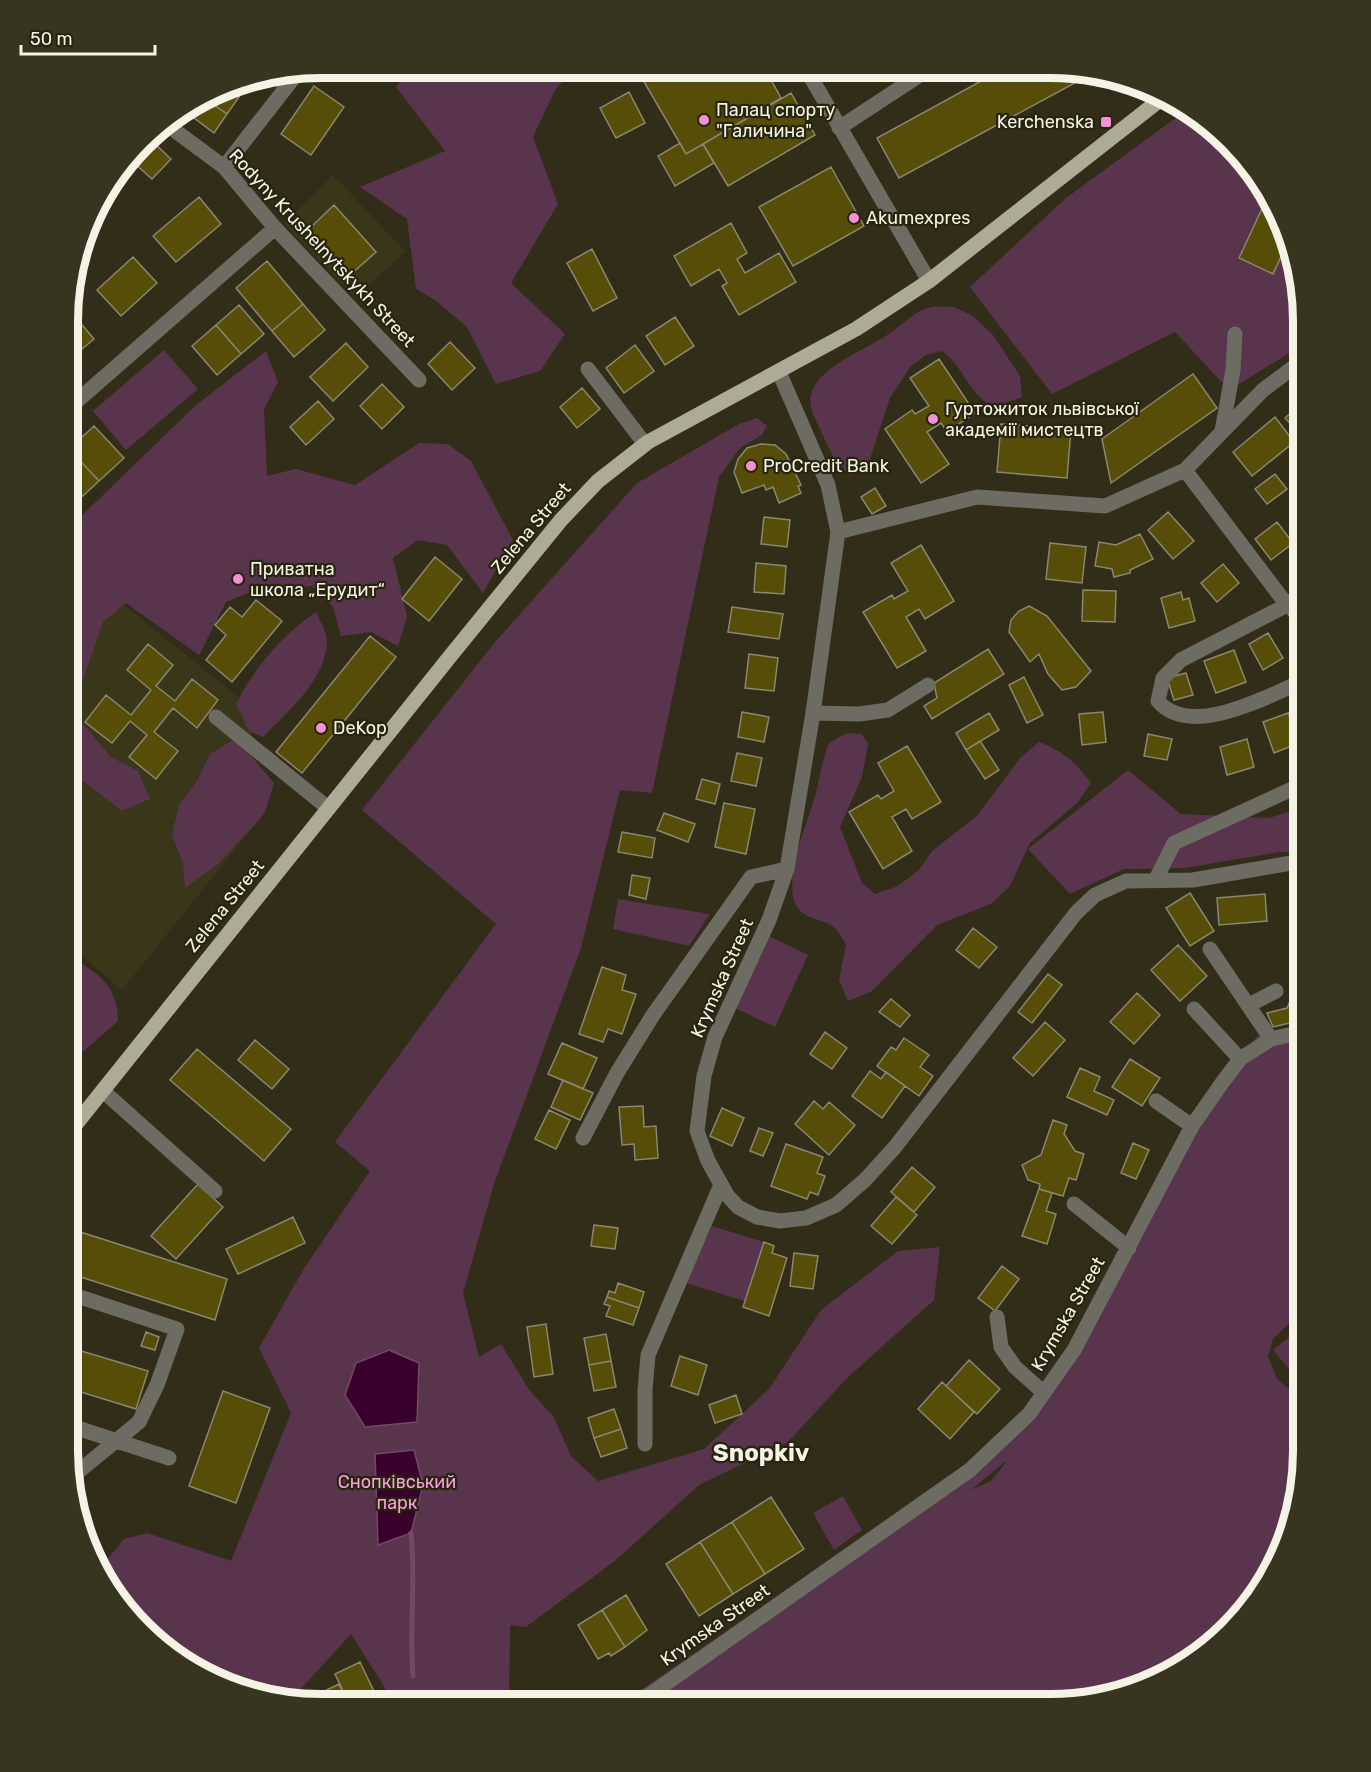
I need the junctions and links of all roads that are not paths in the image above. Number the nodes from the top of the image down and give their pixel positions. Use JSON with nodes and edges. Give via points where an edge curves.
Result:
{"nodes":[{"id":1,"x":811,"y":78,"type":"edge"},
{"id":2,"x":915,"y":78,"type":"edge"},
{"id":3,"x":292,"y":80,"type":"edge"},
{"id":4,"x":1156,"y":103,"type":"edge"},
{"id":5,"x":839,"y":128,"type":"junction"},
{"id":6,"x":172,"y":129,"type":"edge"},
{"id":7,"x":224,"y":167,"type":"junction"},
{"id":8,"x":275,"y":228,"type":"junction"},
{"id":9,"x":929,"y":281,"type":"junction"},
{"id":10,"x":1234,"y":333,"type":"dead end"},
{"id":11,"x":1293,"y":368,"type":"edge"},
{"id":12,"x":588,"y":369,"type":"dead end"},
{"id":13,"x":779,"y":372,"type":"junction"},
{"id":14,"x":419,"y":380,"type":"dead end"},
{"id":15,"x":78,"y":400,"type":"edge"},
{"id":16,"x":1222,"y":431,"type":"junction"},
{"id":17,"x":645,"y":444,"type":"junction"},
{"id":18,"x":1185,"y":470,"type":"junction"},
{"id":19,"x":838,"y":532,"type":"junction"},
{"id":20,"x":1293,"y":600,"type":"edge"},
{"id":21,"x":1287,"y":605,"type":"junction"},
{"id":22,"x":928,"y":685,"type":"dead end"},
{"id":23,"x":1293,"y":685,"type":"edge"},
{"id":24,"x":813,"y":712,"type":"junction"},
{"id":25,"x":216,"y":717,"type":"dead end"},
{"id":26,"x":1293,"y":789,"type":"edge"},
{"id":27,"x":328,"y":808,"type":"junction"},
{"id":28,"x":1293,"y":863,"type":"edge"},
{"id":29,"x":787,"y":869,"type":"junction"},
{"id":30,"x":1155,"y":880,"type":"junction"},
{"id":31,"x":1210,"y":949,"type":"dead end"},
{"id":32,"x":1276,"y":991,"type":"dead end"},
{"id":33,"x":1249,"y":1005,"type":"junction"},
{"id":34,"x":1194,"y":1009,"type":"dead end"},
{"id":35,"x":1293,"y":1034,"type":"edge"},
{"id":36,"x":1271,"y":1039,"type":"junction"},
{"id":37,"x":1240,"y":1059,"type":"junction"},
{"id":38,"x":103,"y":1091,"type":"junction"},
{"id":39,"x":1156,"y":1101,"type":"dead end"},
{"id":40,"x":78,"y":1122,"type":"edge"},
{"id":41,"x":1192,"y":1126,"type":"junction"},
{"id":42,"x":583,"y":1138,"type":"dead end"},
{"id":43,"x":720,"y":1187,"type":"junction"},
{"id":44,"x":215,"y":1191,"type":"dead end"},
{"id":45,"x":1074,"y":1204,"type":"dead end"},
{"id":46,"x":1129,"y":1248,"type":"junction"},
{"id":47,"x":78,"y":1296,"type":"edge"},
{"id":48,"x":997,"y":1317,"type":"dead end"},
{"id":49,"x":1044,"y":1393,"type":"junction"},
{"id":50,"x":78,"y":1428,"type":"edge"},
{"id":51,"x":117,"y":1441,"type":"junction"},
{"id":52,"x":645,"y":1444,"type":"dead end"},
{"id":53,"x":169,"y":1458,"type":"dead end"},
{"id":54,"x":79,"y":1471,"type":"edge"},
{"id":55,"x":651,"y":1694,"type":"edge"}],
"edges":[{"from":1,"to":5,"type":"street"},
{"from":2,"to":5,"type":"street"},
{"from":3,"to":7,"type":"street"},
{"from":4,"to":9,"type":"main road","name":"Zelena Street"},
{"from":5,"to":9,"type":"street"},
{"from":6,"to":7,"type":"street","name":"Rodyny Krushelnytskykh Street"},
{"from":7,"to":8,"type":"street","name":"Rodyny Krushelnytskykh Street"},
{"from":8,"to":14,"type":"street","name":"Rodyny Krushelnytskykh Street"},
{"from":8,"to":15,"type":"street"},
{"from":9,"to":13,"type":"main road","name":"Zelena Street","via":[[856,329]]},
{"from":10,"to":16,"type":"street","via":[[1233,370]]},
{"from":11,"to":16,"type":"street","via":[[1263,390]]},
{"from":12,"to":17,"type":"street"},
{"from":13,"to":17,"type":"main road","name":"Zelena Street"},
{"from":13,"to":19,"type":"street","name":"Krymska Street","via":[[806,452],[828,485]]},
{"from":16,"to":18,"type":"street"},
{"from":17,"to":27,"type":"main road","name":"Zelena Street","via":[[598,480],[561,520]]},
{"from":18,"to":19,"type":"street","via":[[1105,506],[977,497]]},
{"from":18,"to":21,"type":"street"},
{"from":19,"to":24,"type":"street","name":"Krymska Street"},
{"from":20,"to":21,"type":"street"},
{"from":21,"to":23,"type":"street","via":[[1181,660],[1163,678],[1158,701],[1166,710],[1184,716],[1214,716]]},
{"from":22,"to":24,"type":"street","via":[[888,710],[859,714]]},
{"from":24,"to":29,"type":"street","name":"Krymska Street"},
{"from":25,"to":27,"type":"street"},
{"from":26,"to":30,"type":"street","via":[[1174,843]]},
{"from":27,"to":38,"type":"main road","name":"Zelena Street"},
{"from":28,"to":30,"type":"street","name":"Krymska Street","via":[[1193,880]]},
{"from":29,"to":42,"type":"street","via":[[751,877],[653,1015]]},
{"from":29,"to":43,"type":"street","name":"Krymska Street","via":[[770,920],[715,1037],[704,1076],[698,1131]]},
{"from":30,"to":43,"type":"street","name":"Krymska Street","via":[[1126,880],[1095,896],[1076,913],[895,1147],[836,1205],[806,1218],[780,1221],[738,1207]]},
{"from":31,"to":33,"type":"street"},
{"from":32,"to":33,"type":"street"},
{"from":33,"to":36,"type":"street"},
{"from":34,"to":37,"type":"street"},
{"from":35,"to":36,"type":"street","name":"Krymska Street"},
{"from":36,"to":37,"type":"street","name":"Krymska Street"},
{"from":37,"to":41,"type":"street","name":"Krymska Street"},
{"from":38,"to":40,"type":"main road","name":"Zelena Street"},
{"from":38,"to":44,"type":"street"},
{"from":39,"to":41,"type":"street"},
{"from":41,"to":46,"type":"street","name":"Krymska Street"},
{"from":43,"to":52,"type":"street","via":[[648,1355]]},
{"from":45,"to":46,"type":"street"},
{"from":46,"to":49,"type":"street","name":"Krymska Street","via":[[1074,1350]]},
{"from":47,"to":51,"type":"street","via":[[177,1329],[157,1385],[138,1422]]},
{"from":48,"to":49,"type":"street","via":[[1001,1347],[1015,1367]]},
{"from":49,"to":55,"type":"street","name":"Krymska Street","via":[[1029,1414],[970,1470]]},
{"from":50,"to":51,"type":"street"},
{"from":51,"to":53,"type":"street"},
{"from":51,"to":54,"type":"street"}]}
